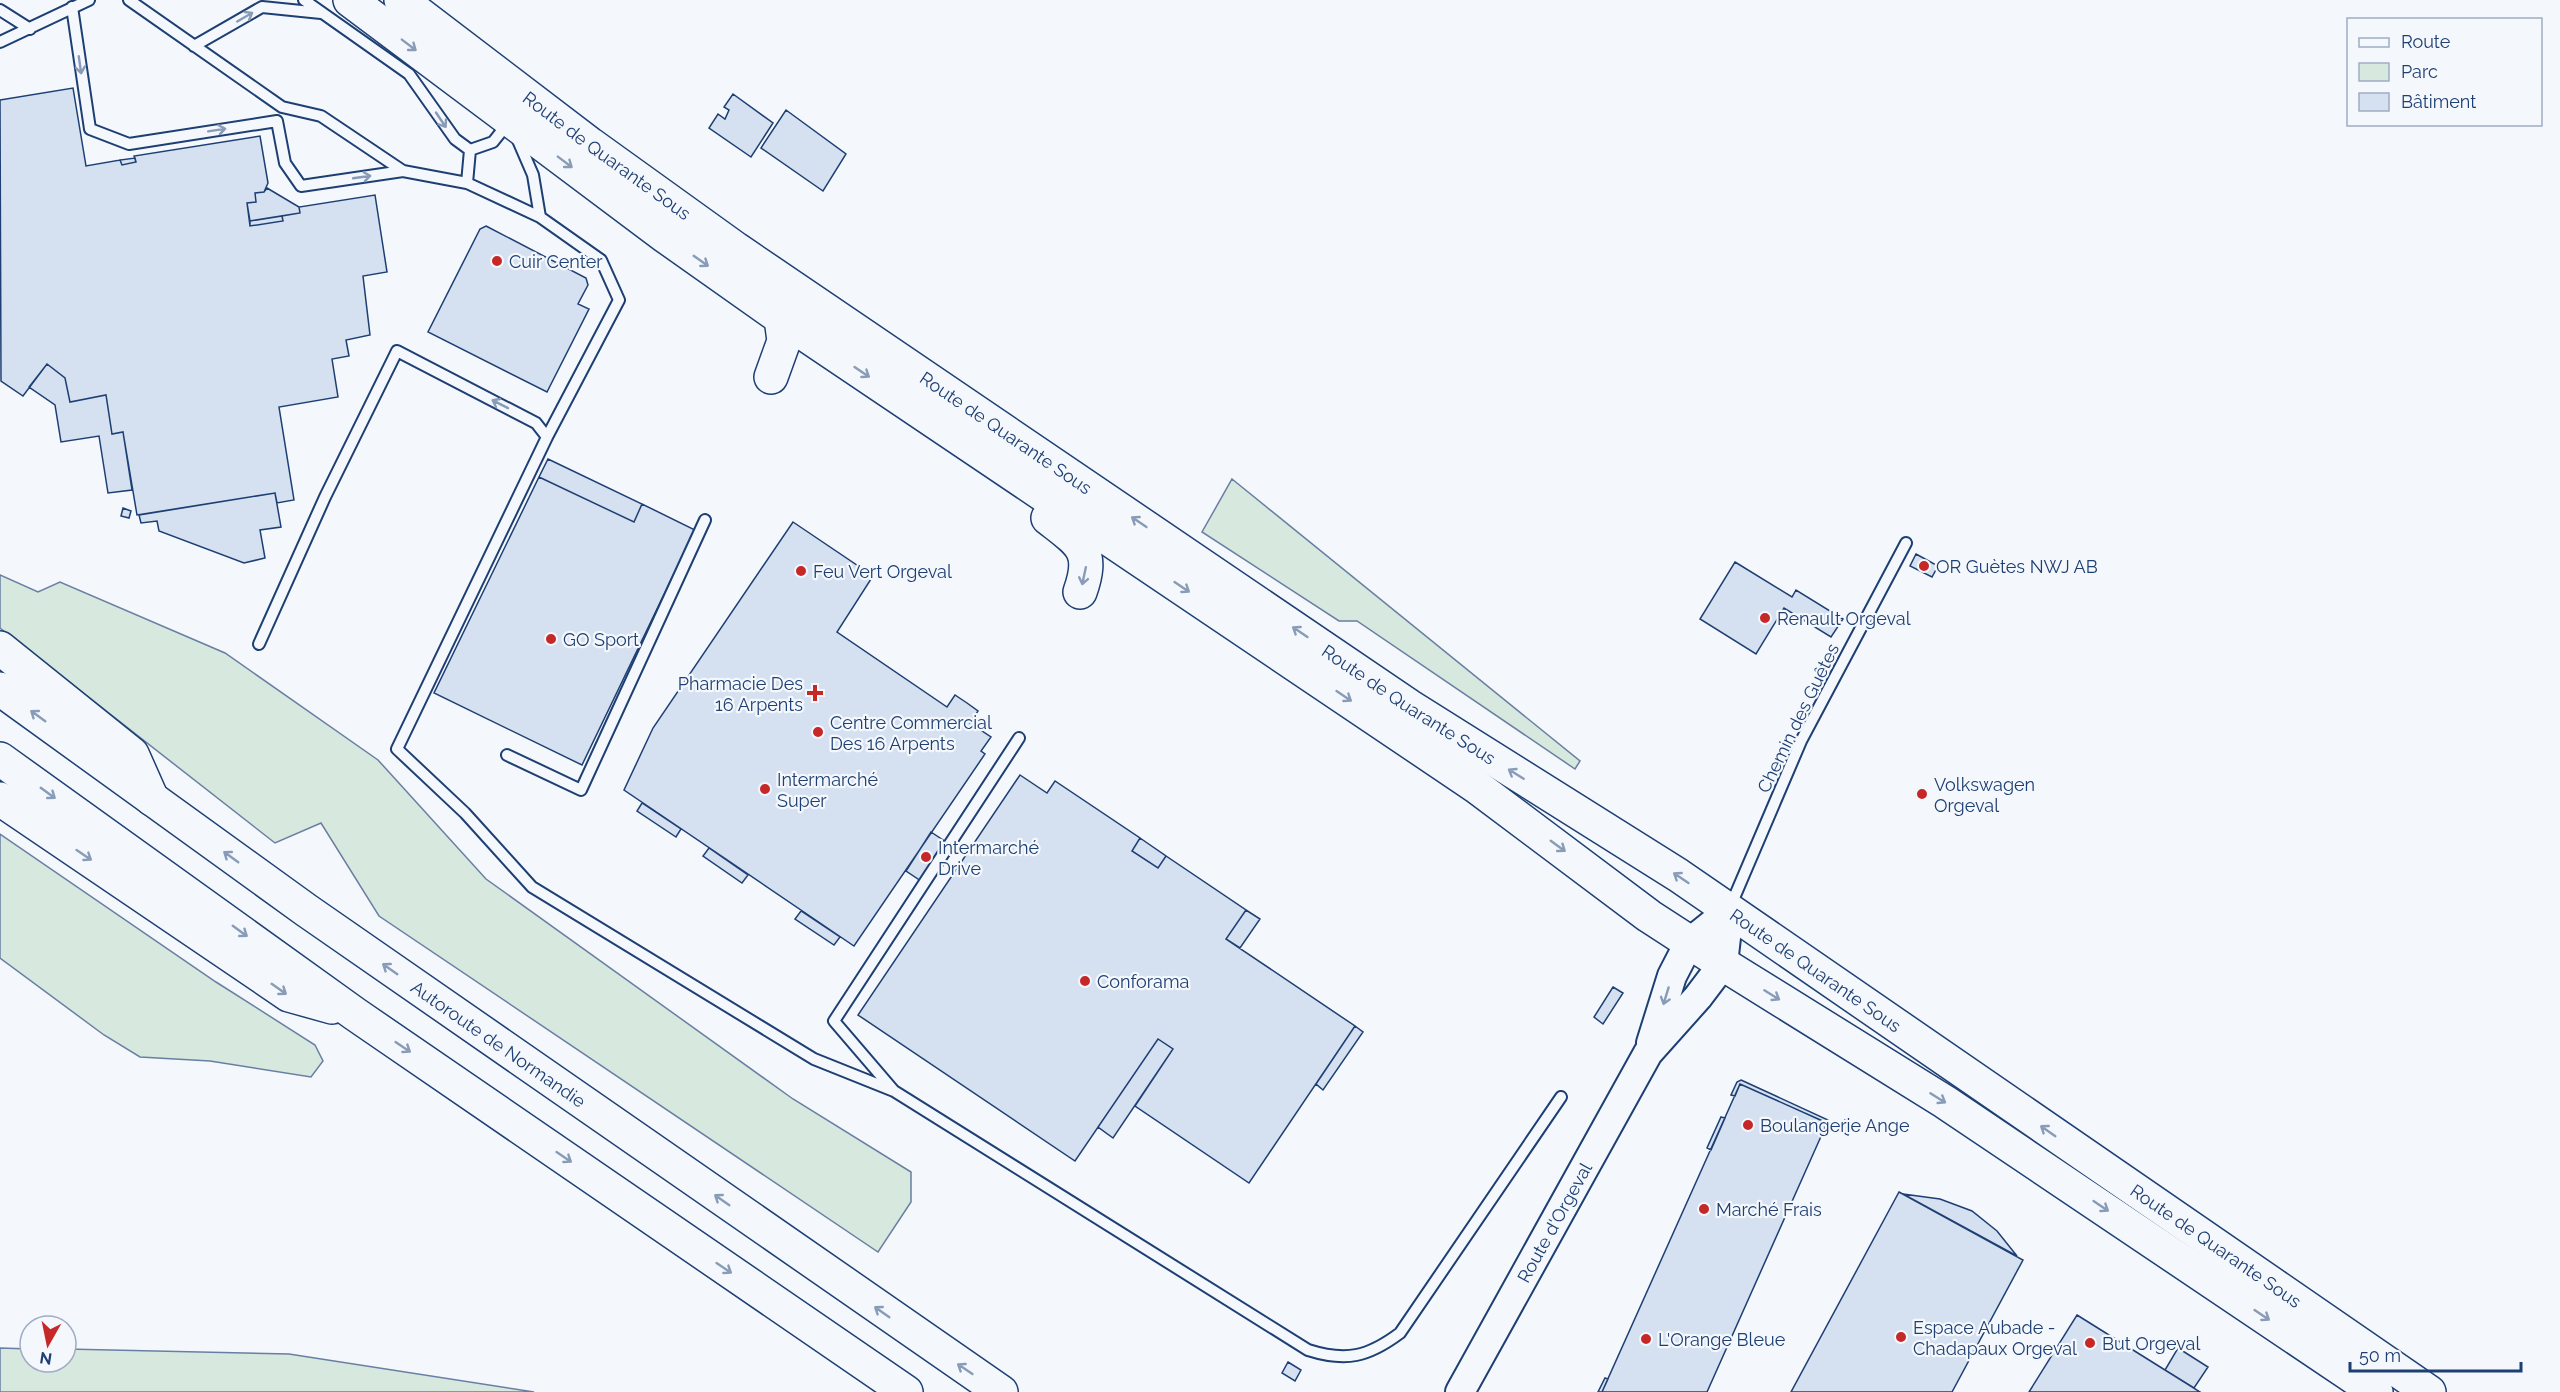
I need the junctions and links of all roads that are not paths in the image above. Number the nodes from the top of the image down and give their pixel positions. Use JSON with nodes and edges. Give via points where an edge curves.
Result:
{"nodes":[{"id":1,"x":88,"y":0,"type":"edge"},
{"id":2,"x":129,"y":0,"type":"edge"},
{"id":3,"x":304,"y":0,"type":"edge"},
{"id":4,"x":401,"y":0,"type":"edge"},
{"id":5,"x":346,"y":6,"type":"edge"},
{"id":6,"x":72,"y":8,"type":"junction"},
{"id":7,"x":0,"y":10,"type":"edge"},
{"id":8,"x":30,"y":29,"type":"junction"},
{"id":9,"x":0,"y":42,"type":"edge"},
{"id":10,"x":194,"y":46,"type":"junction"},
{"id":11,"x":282,"y":106,"type":"junction"},
{"id":12,"x":519,"y":109,"type":"junction"},
{"id":13,"x":277,"y":120,"type":"junction"},
{"id":14,"x":470,"y":150,"type":"junction"},
{"id":15,"x":403,"y":171,"type":"junction"},
{"id":16,"x":467,"y":183,"type":"junction"},
{"id":17,"x":540,"y":217,"type":"junction"},
{"id":18,"x":781,"y":318,"type":"junction"},
{"id":19,"x":771,"y":377,"type":"dead end"},
{"id":20,"x":547,"y":438,"type":"junction"},
{"id":21,"x":1046,"y":496,"type":"junction"},
{"id":22,"x":705,"y":520,"type":"dead end"},
{"id":23,"x":1906,"y":543,"type":"dead end"},
{"id":24,"x":1080,"y":592,"type":"dead end"},
{"id":25,"x":259,"y":644,"type":"dead end"},
{"id":26,"x":0,"y":648,"type":"edge"},
{"id":27,"x":0,"y":689,"type":"edge"},
{"id":28,"x":1019,"y":738,"type":"dead end"},
{"id":29,"x":507,"y":755,"type":"dead end"},
{"id":30,"x":0,"y":759,"type":"edge"},
{"id":31,"x":0,"y":799,"type":"edge"},
{"id":32,"x":153,"y":801,"type":"junction"},
{"id":33,"x":1729,"y":911,"type":"junction"},
{"id":34,"x":1689,"y":943,"type":"junction"},
{"id":35,"x":1723,"y":964,"type":"junction"},
{"id":36,"x":355,"y":1014,"type":"junction"},
{"id":37,"x":1648,"y":1053,"type":"junction"},
{"id":38,"x":894,"y":1091,"type":"junction"},
{"id":39,"x":1561,"y":1097,"type":"dead end"},
{"id":40,"x":906,"y":1392,"type":"edge"},
{"id":41,"x":1000,"y":1392,"type":"edge"},
{"id":42,"x":1460,"y":1392,"type":"edge"},
{"id":43,"x":2376,"y":1392,"type":"edge"},
{"id":44,"x":2429,"y":1392,"type":"edge"}],
"edges":[{"from":1,"to":6,"type":"lane"},
{"from":2,"to":10,"type":"lane"},
{"from":3,"to":5,"type":"lane"},
{"from":4,"to":12,"type":"main road","name":"Route de Quarante Sous"},
{"from":10,"to":5,"type":"lane","one_way":true,"via":[[262,7]]},
{"from":5,"to":12,"type":"main road","name":"Route de Quarante Sous","one_way":true},
{"from":5,"to":14,"type":"lane","one_way":true,"via":[[409,74],[454,139]]},
{"from":6,"to":8,"type":"lane"},
{"from":6,"to":13,"type":"lane","one_way":true,"via":[[90,129],[129,144]]},
{"from":7,"to":8,"type":"lane"},
{"from":8,"to":9,"type":"lane"},
{"from":10,"to":11,"type":"lane"},
{"from":11,"to":13,"type":"lane"},
{"from":11,"to":15,"type":"lane","via":[[321,116]]},
{"from":12,"to":14,"type":"lane","via":[[493,142]]},
{"from":12,"to":17,"type":"lane"},
{"from":12,"to":18,"type":"main road","name":"Route de Quarante Sous","one_way":true,"via":[[665,236]]},
{"from":33,"to":12,"type":"main road","name":"Route de Quarante Sous","one_way":true,"via":[[1400,699],[663,199]]},
{"from":13,"to":15,"type":"lane","one_way":true,"via":[[285,163],[301,186]]},
{"from":14,"to":16,"type":"lane"},
{"from":15,"to":16,"type":"lane"},
{"from":16,"to":17,"type":"lane"},
{"from":17,"to":20,"type":"lane","via":[[601,260],[620,300]]},
{"from":18,"to":19,"type":"main road","via":[[784,341]]},
{"from":18,"to":21,"type":"main road","name":"Route de Quarante Sous","one_way":true},
{"from":20,"to":25,"type":"lane","one_way":true,"via":[[536,423],[398,351]]},
{"from":20,"to":38,"type":"lane","via":[[397,749],[465,813],[532,887],[814,1059]]},
{"from":21,"to":24,"type":"main road","one_way":true,"via":[[1042,513],[1079,541],[1087,572]]},
{"from":21,"to":34,"type":"main road","name":"Route de Quarante Sous","one_way":true,"via":[[1458,774]]},
{"from":22,"to":29,"type":"lane","via":[[581,790]]},
{"from":23,"to":33,"type":"lane","name":"Chemin des Guêtes","via":[[1801,741]]},
{"from":26,"to":32,"type":"main road","via":[[132,754]]},
{"from":32,"to":27,"type":"main road","name":"Autoroute de Normandie","one_way":true},
{"from":28,"to":38,"type":"lane","via":[[834,1021]]},
{"from":30,"to":36,"type":"main road","one_way":true},
{"from":31,"to":36,"type":"main road","one_way":true,"via":[[289,995]]},
{"from":41,"to":32,"type":"main road","name":"Autoroute de Normandie","one_way":true},
{"from":33,"to":34,"type":"street"},
{"from":33,"to":35,"type":"street"},
{"from":44,"to":33,"type":"main road","name":"Route de Quarante Sous","one_way":true},
{"from":34,"to":35,"type":"main road","name":"Route de Quarante Sous"},
{"from":34,"to":37,"type":"street","name":"Route d'Orgeval","one_way":true,"via":[[1672,976]]},
{"from":35,"to":37,"type":"street","name":"Route d'Orgeval"},
{"from":35,"to":43,"type":"main road","name":"Route de Quarante Sous","one_way":true,"via":[[1945,1102]]},
{"from":36,"to":40,"type":"main road","one_way":true},
{"from":37,"to":42,"type":"street","name":"Route d'Orgeval"},
{"from":38,"to":39,"type":"lane","via":[[1308,1350],[1346,1358],[1367,1353],[1400,1333]]}]}
